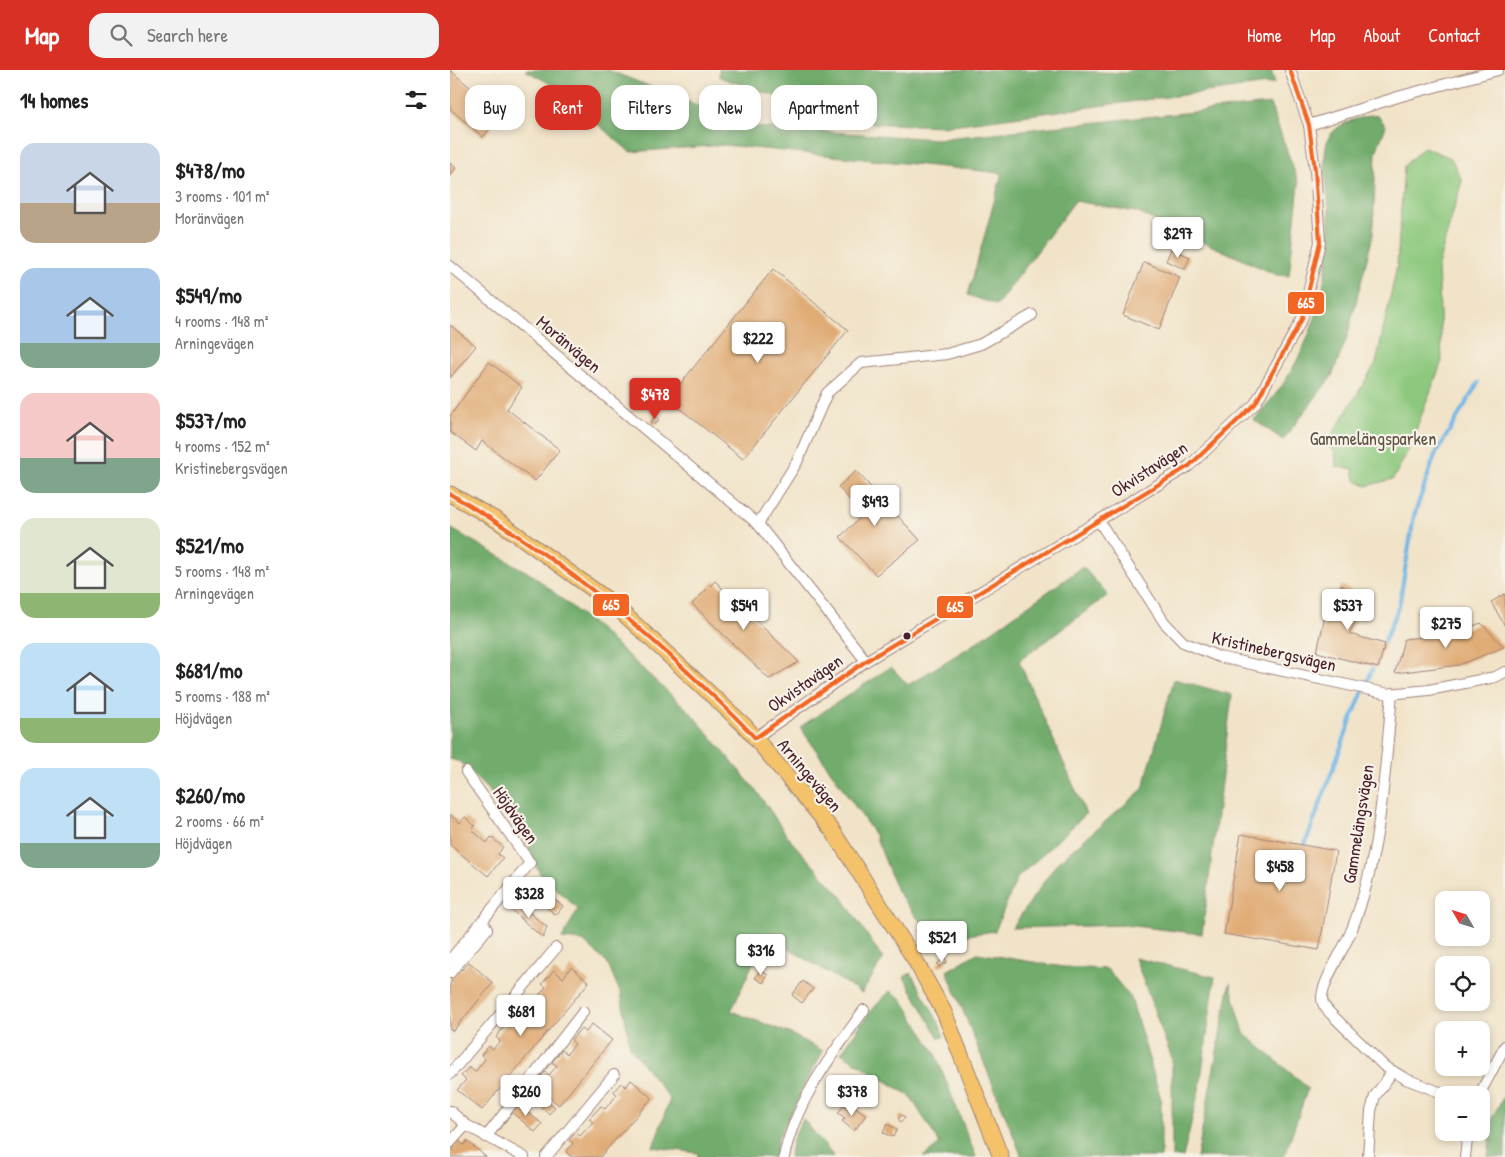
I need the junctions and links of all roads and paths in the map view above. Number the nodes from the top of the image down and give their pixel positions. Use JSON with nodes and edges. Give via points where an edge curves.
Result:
{"nodes":[{"id":1,"x":1290,"y":70,"type":"edge"},
{"id":2,"x":1498,"y":70,"type":"edge"},
{"id":3,"x":1309,"y":125,"type":"junction"},
{"id":4,"x":450,"y":266,"type":"edge"},
{"id":5,"x":1032,"y":315,"type":"dead end"},
{"id":6,"x":450,"y":494,"type":"edge"},
{"id":7,"x":1099,"y":521,"type":"junction"},
{"id":8,"x":758,"y":524,"type":"junction"},
{"id":9,"x":866,"y":661,"type":"junction"},
{"id":10,"x":1505,"y":672,"type":"edge"},
{"id":11,"x":1392,"y":693,"type":"junction"},
{"id":12,"x":755,"y":738,"type":"junction"},
{"id":13,"x":466,"y":772,"type":"dead end"},
{"id":14,"x":482,"y":921,"type":"junction"},
{"id":15,"x":556,"y":948,"type":"dead end"},
{"id":16,"x":450,"y":960,"type":"edge"},
{"id":17,"x":450,"y":973,"type":"edge"},
{"id":18,"x":864,"y":1010,"type":"dead end"},
{"id":19,"x":583,"y":1012,"type":"dead end"},
{"id":20,"x":1505,"y":1046,"type":"edge"},
{"id":21,"x":1393,"y":1071,"type":"junction"},
{"id":22,"x":450,"y":1074,"type":"edge"},
{"id":23,"x":614,"y":1075,"type":"dead end"},
{"id":24,"x":1484,"y":1086,"type":"edge"},
{"id":25,"x":1435,"y":1090,"type":"edge"},
{"id":26,"x":450,"y":1111,"type":"edge"},
{"id":27,"x":466,"y":1125,"type":"junction"},
{"id":28,"x":486,"y":1137,"type":"junction"},
{"id":29,"x":1467,"y":1141,"type":"edge"},
{"id":30,"x":450,"y":1143,"type":"edge"},
{"id":31,"x":520,"y":1156,"type":"edge"},
{"id":32,"x":546,"y":1157,"type":"edge"},
{"id":33,"x":784,"y":1157,"type":"edge"},
{"id":34,"x":1001,"y":1157,"type":"edge"},
{"id":35,"x":1368,"y":1157,"type":"edge"},
{"id":36,"x":1465,"y":1157,"type":"edge"}],
"edges":[{"from":1,"to":3,"type":"street","name":"Okvistavägen"},
{"from":2,"to":3,"type":"street"},
{"from":3,"to":7,"type":"street","name":"Okvistavägen","via":[[1320,242],[1302,319],[1255,404],[1189,466]]},
{"from":4,"to":8,"type":"street","name":"Moränvägen"},
{"from":5,"to":8,"type":"street","via":[[981,344],[947,354],[861,363],[827,393],[797,462]]},
{"from":6,"to":12,"type":"main road","name":"Arningevägen","via":[[498,520],[612,603]]},
{"from":7,"to":9,"type":"street","name":"Okvistavägen"},
{"from":7,"to":11,"type":"street","name":"Kristinebergsvägen","via":[[1164,622],[1183,642],[1219,657]]},
{"from":8,"to":9,"type":"street","name":"Moränvägen"},
{"from":9,"to":12,"type":"street","name":"Okvistavägen"},
{"from":10,"to":11,"type":"street","name":"Kristinebergsvägen","via":[[1496,677],[1430,690]]},
{"from":11,"to":21,"type":"street","name":"Gammelängsvägen","via":[[1369,876],[1352,929],[1322,999],[1331,1014]]},
{"from":12,"to":34,"type":"main road","name":"Arningevägen","via":[[832,830],[915,960],[944,1012]]},
{"from":13,"to":14,"type":"street","name":"Höjdvägen","via":[[530,863]]},
{"from":14,"to":16,"type":"street","name":"Höjdvägen"},
{"from":14,"to":17,"type":"street","name":"Höjdvägen","via":[[486,929]]},
{"from":15,"to":22,"type":"street"},
{"from":18,"to":33,"type":"street","via":[[820,1072],[788,1136]]},
{"from":19,"to":28,"type":"street"},
{"from":20,"to":24,"type":"street"},
{"from":21,"to":25,"type":"street","name":"Gammelängsvägen"},
{"from":21,"to":35,"type":"street","via":[[1375,1096]]},
{"from":23,"to":32,"type":"street"},
{"from":26,"to":27,"type":"street"},
{"from":27,"to":28,"type":"street"},
{"from":27,"to":30,"type":"street"},
{"from":28,"to":31,"type":"street"},
{"from":29,"to":36,"type":"street"}]}
